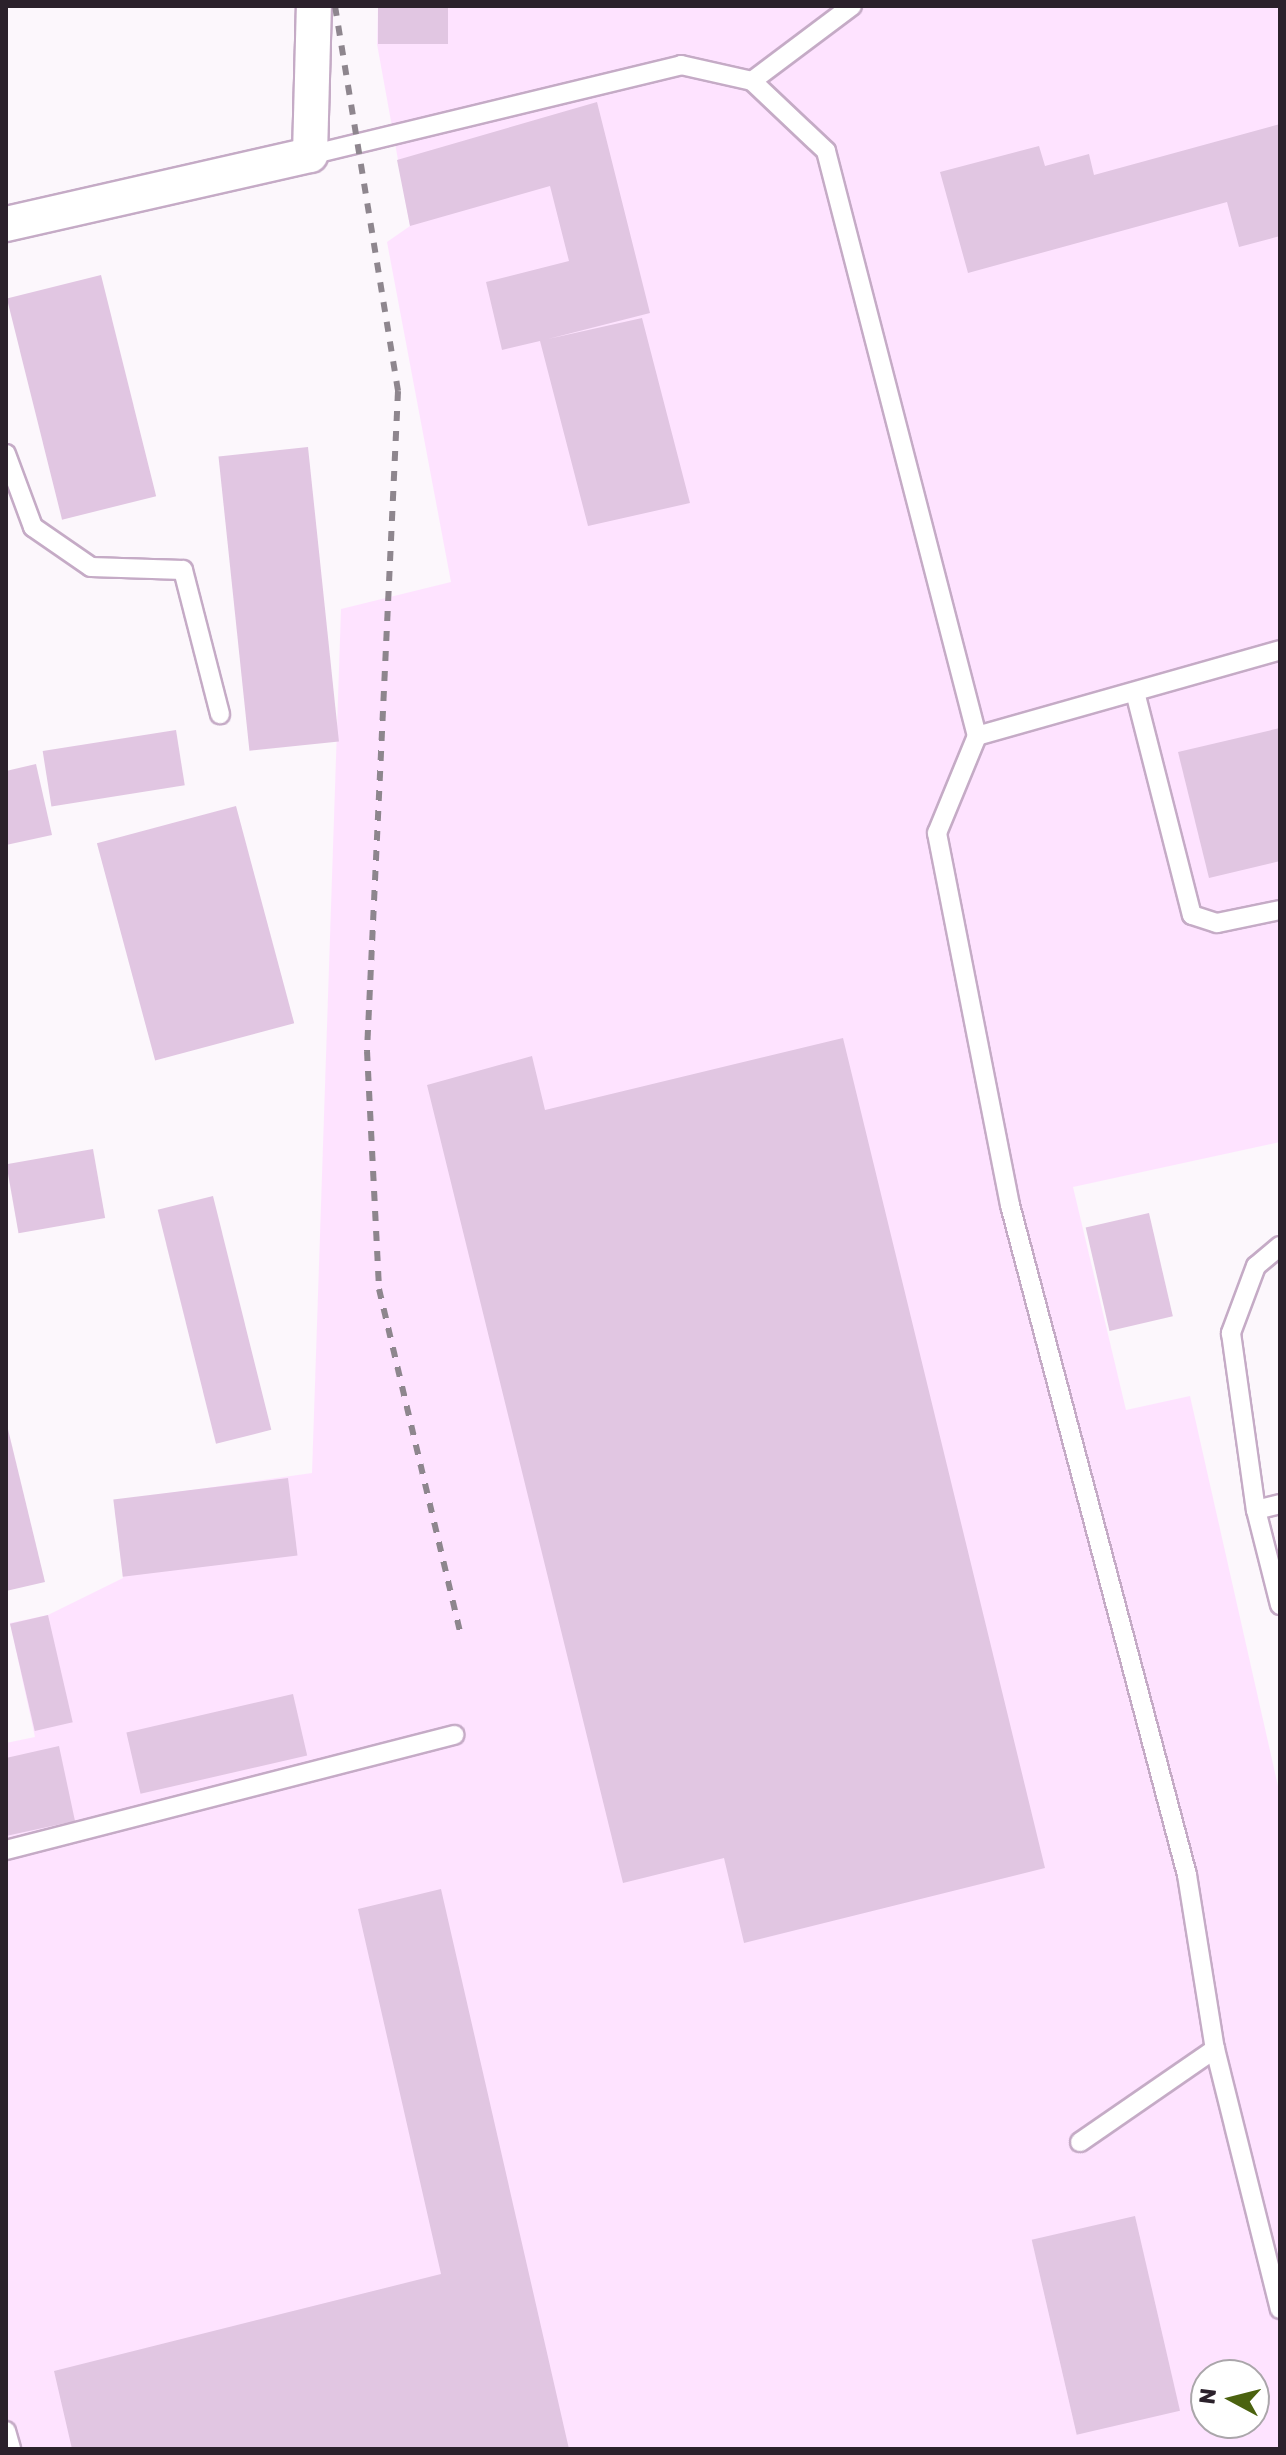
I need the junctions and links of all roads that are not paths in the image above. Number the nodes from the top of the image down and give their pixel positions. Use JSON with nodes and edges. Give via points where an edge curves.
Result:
{"nodes":[{"id":1,"x":314,"y":6,"type":"edge"},
{"id":2,"x":852,"y":6,"type":"edge"},
{"id":3,"x":752,"y":81,"type":"junction"},
{"id":4,"x":310,"y":155,"type":"junction"},
{"id":5,"x":6,"y":224,"type":"edge"},
{"id":6,"x":6,"y":454,"type":"edge"},
{"id":7,"x":1280,"y":650,"type":"edge"},
{"id":8,"x":1135,"y":692,"type":"junction"},
{"id":9,"x":220,"y":714,"type":"dead end"},
{"id":10,"x":977,"y":736,"type":"junction"},
{"id":11,"x":1280,"y":910,"type":"edge"},
{"id":12,"x":1280,"y":1246,"type":"edge"},
{"id":13,"x":1280,"y":1504,"type":"edge"},
{"id":14,"x":1256,"y":1510,"type":"junction"},
{"id":15,"x":1280,"y":1605,"type":"edge"},
{"id":16,"x":455,"y":1735,"type":"dead end"},
{"id":17,"x":6,"y":1850,"type":"edge"},
{"id":18,"x":1215,"y":2049,"type":"junction"},
{"id":19,"x":1080,"y":2142,"type":"dead end"},
{"id":20,"x":1280,"y":2309,"type":"edge"},
{"id":21,"x":6,"y":2431,"type":"edge"},
{"id":22,"x":11,"y":2449,"type":"edge"}],
"edges":[{"from":1,"to":4,"type":"street"},
{"from":2,"to":3,"type":"lane"},
{"from":3,"to":4,"type":"lane","via":[[681,65]]},
{"from":3,"to":10,"type":"lane","via":[[826,151]]},
{"from":4,"to":5,"type":"street"},
{"from":6,"to":9,"type":"lane","via":[[33,527],[91,567],[183,570]]},
{"from":7,"to":8,"type":"lane"},
{"from":8,"to":10,"type":"lane"},
{"from":8,"to":11,"type":"lane","via":[[1192,915],[1217,923]]},
{"from":10,"to":18,"type":"lane","via":[[937,833],[1010,1205],[1187,1875]]},
{"from":12,"to":14,"type":"lane","via":[[1256,1266],[1231,1333]]},
{"from":13,"to":14,"type":"lane"},
{"from":14,"to":15,"type":"lane"},
{"from":16,"to":17,"type":"lane"},
{"from":18,"to":19,"type":"lane"},
{"from":18,"to":20,"type":"lane"},
{"from":21,"to":22,"type":"lane"}]}
